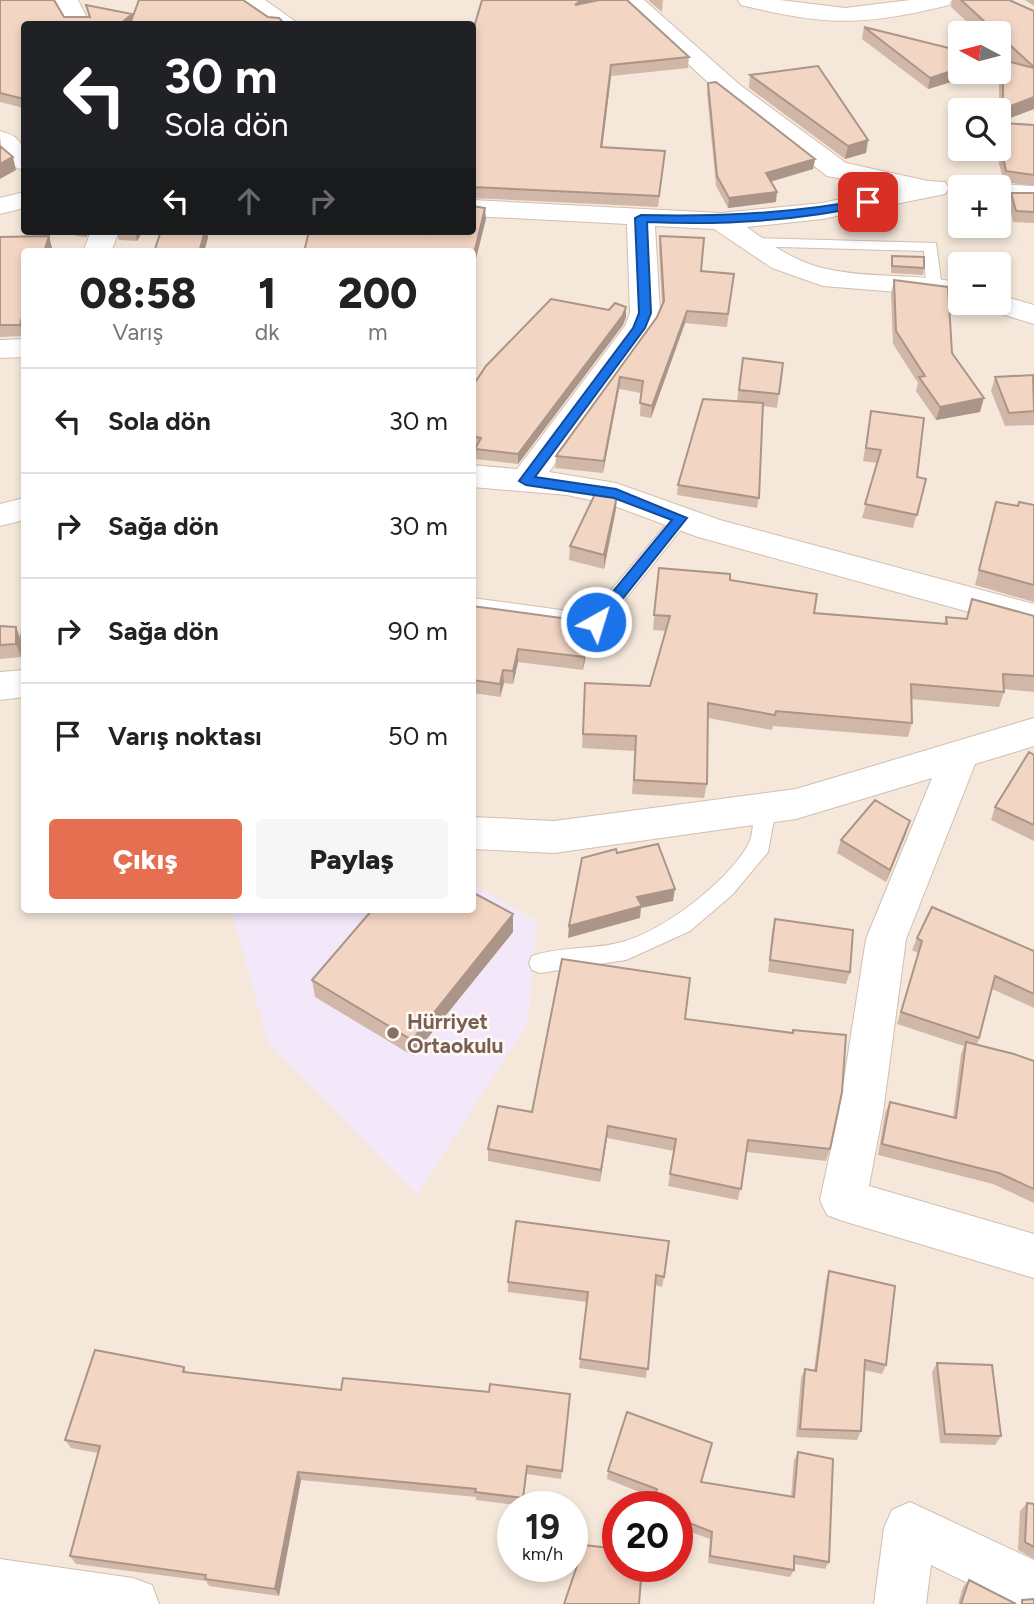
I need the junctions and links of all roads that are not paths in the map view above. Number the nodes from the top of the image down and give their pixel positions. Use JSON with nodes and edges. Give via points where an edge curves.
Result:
{"nodes":[{"id":1,"x":66,"y":0,"type":"edge"},
{"id":2,"x":248,"y":0,"type":"edge"},
{"id":3,"x":630,"y":0,"type":"edge"},
{"id":4,"x":750,"y":0,"type":"edge"},
{"id":5,"x":940,"y":0,"type":"edge"},
{"id":6,"x":76,"y":21,"type":"edge"},
{"id":7,"x":282,"y":21,"type":"edge"},
{"id":8,"x":0,"y":139,"type":"edge"},
{"id":9,"x":21,"y":156,"type":"edge"},
{"id":10,"x":948,"y":189,"type":"edge"},
{"id":11,"x":1011,"y":193,"type":"edge"},
{"id":12,"x":1034,"y":194,"type":"edge"},
{"id":13,"x":21,"y":201,"type":"edge"},
{"id":14,"x":0,"y":206,"type":"edge"},
{"id":15,"x":476,"y":208,"type":"edge"},
{"id":16,"x":641,"y":218,"type":"junction"},
{"id":17,"x":721,"y":221,"type":"junction"},
{"id":18,"x":751,"y":243,"type":"junction"},
{"id":19,"x":947,"y":290,"type":"edge"},
{"id":20,"x":1011,"y":308,"type":"edge"},
{"id":21,"x":1034,"y":314,"type":"edge"},
{"id":22,"x":21,"y":348,"type":"edge"},
{"id":23,"x":0,"y":349,"type":"edge"},
{"id":24,"x":476,"y":476,"type":"edge"},
{"id":25,"x":526,"y":481,"type":"junction"},
{"id":26,"x":21,"y":510,"type":"edge"},
{"id":27,"x":0,"y":515,"type":"edge"},
{"id":28,"x":681,"y":518,"type":"junction"},
{"id":29,"x":476,"y":606,"type":"edge"},
{"id":30,"x":1034,"y":617,"type":"edge"},
{"id":31,"x":21,"y":684,"type":"edge"},
{"id":32,"x":0,"y":686,"type":"edge"},
{"id":33,"x":1034,"y":732,"type":"edge"},
{"id":34,"x":960,"y":755,"type":"junction"},
{"id":35,"x":765,"y":809,"type":"junction"},
{"id":36,"x":476,"y":833,"type":"edge"},
{"id":37,"x":540,"y":963,"type":"dead end"},
{"id":38,"x":1034,"y":1256,"type":"edge"},
{"id":39,"x":0,"y":1585,"type":"edge"},
{"id":40,"x":1034,"y":1588,"type":"edge"},
{"id":41,"x":133,"y":1604,"type":"edge"},
{"id":42,"x":900,"y":1604,"type":"edge"}],
"edges":[{"from":1,"to":6,"type":"street"},
{"from":2,"to":7,"type":"street"},
{"from":3,"to":10,"type":"street","via":[[731,90],[836,170]]},
{"from":4,"to":5,"type":"street","via":[[803,13],[859,18]]},
{"from":8,"to":9,"type":"street"},
{"from":10,"to":17,"type":"street","via":[[822,211]]},
{"from":11,"to":12,"type":"street"},
{"from":13,"to":14,"type":"street"},
{"from":15,"to":16,"type":"street"},
{"from":16,"to":17,"type":"street"},
{"from":16,"to":25,"type":"street","via":[[645,313],[639,328]]},
{"from":17,"to":18,"type":"street"},
{"from":18,"to":19,"type":"street","via":[[774,260],[806,273]]},
{"from":18,"to":19,"type":"lane","via":[[930,246]]},
{"from":20,"to":21,"type":"street"},
{"from":22,"to":23,"type":"street"},
{"from":24,"to":25,"type":"street"},
{"from":25,"to":28,"type":"street","via":[[616,494]]},
{"from":26,"to":27,"type":"street"},
{"from":28,"to":29,"type":"lane","via":[[596,622]]},
{"from":28,"to":30,"type":"street"},
{"from":31,"to":32,"type":"street"},
{"from":33,"to":34,"type":"street"},
{"from":34,"to":35,"type":"street"},
{"from":34,"to":38,"type":"street","via":[[886,939],[843,1200]]},
{"from":35,"to":36,"type":"street","via":[[554,837]]},
{"from":35,"to":37,"type":"lane","via":[[760,846],[724,889],[682,924],[626,951]]},
{"from":39,"to":41,"type":"street"},
{"from":40,"to":42,"type":"street","via":[[910,1528]]}]}
